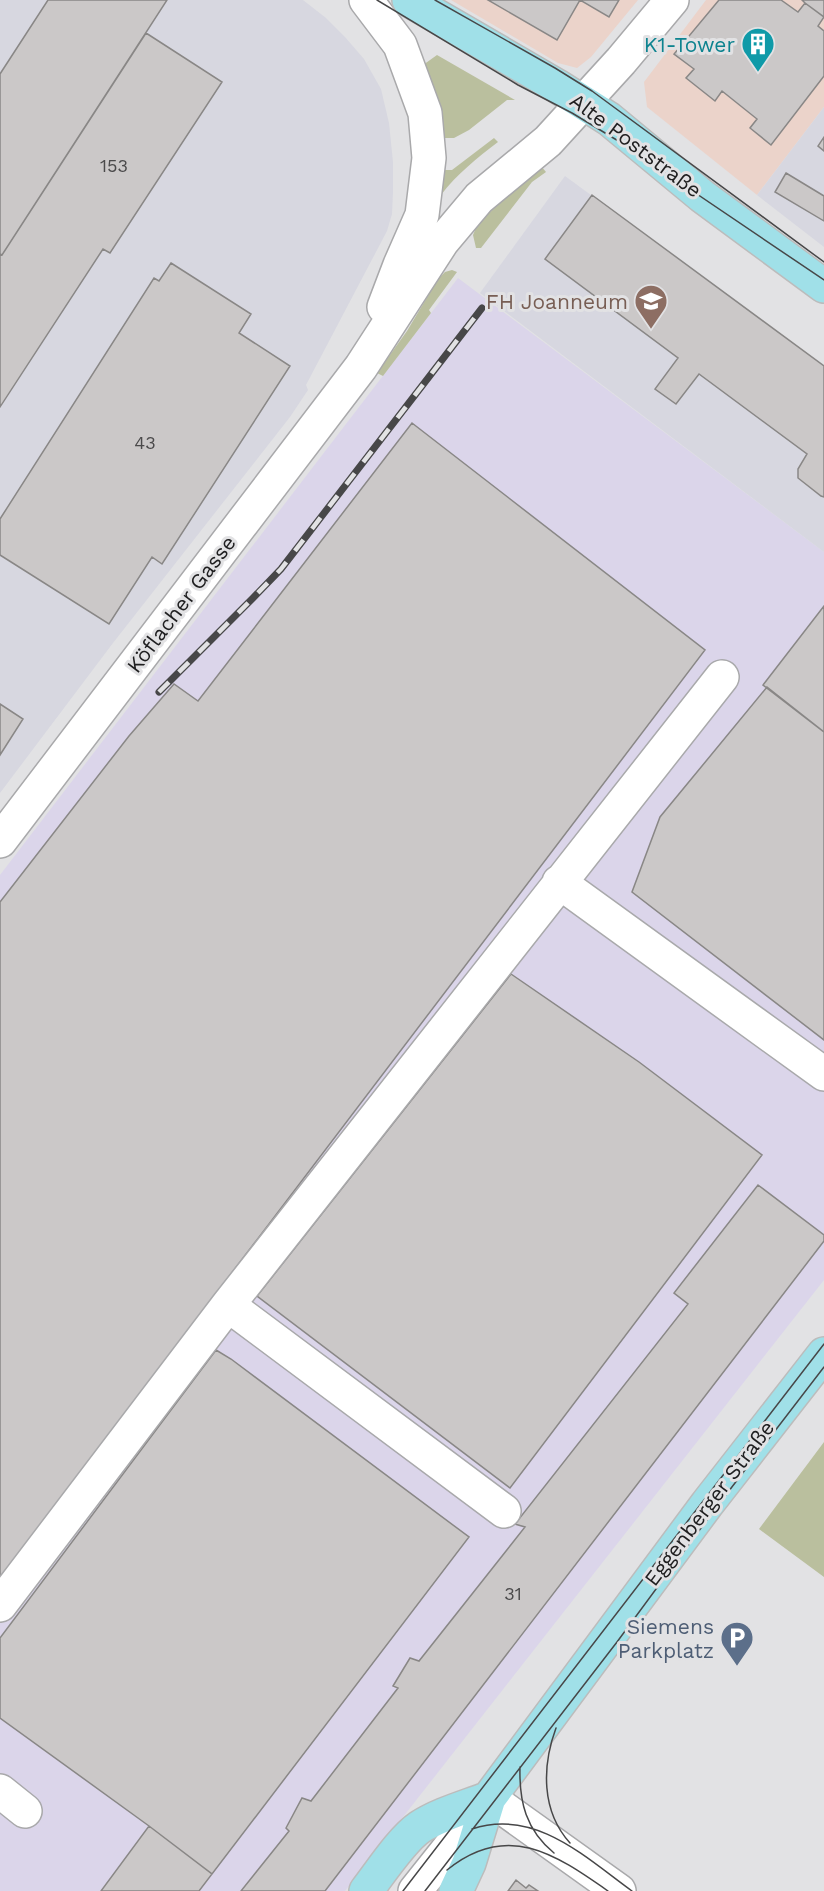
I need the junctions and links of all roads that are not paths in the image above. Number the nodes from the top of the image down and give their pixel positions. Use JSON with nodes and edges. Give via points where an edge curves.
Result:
{"nodes":[{"id":1,"x":366,"y":0,"type":"edge"},
{"id":2,"x":409,"y":0,"type":"edge"},
{"id":3,"x":672,"y":0,"type":"edge"},
{"id":4,"x":583,"y":102,"type":"junction"},
{"id":5,"x":824,"y":286,"type":"edge"},
{"id":6,"x":361,"y":367,"type":"junction"},
{"id":7,"x":722,"y":677,"type":"dead end"},
{"id":8,"x":0,"y":841,"type":"edge"},
{"id":9,"x":559,"y":882,"type":"junction"},
{"id":10,"x":824,"y":1074,"type":"edge"},
{"id":11,"x":228,"y":1305,"type":"junction"},
{"id":12,"x":824,"y":1354,"type":"edge"},
{"id":13,"x":504,"y":1511,"type":"dead end"},
{"id":14,"x":0,"y":1605,"type":"edge"},
{"id":15,"x":0,"y":1791,"type":"edge"},
{"id":16,"x":489,"y":1798,"type":"junction"},
{"id":17,"x":25,"y":1811,"type":"dead end"},
{"id":18,"x":366,"y":1891,"type":"edge"},
{"id":19,"x":415,"y":1891,"type":"edge"},
{"id":20,"x":456,"y":1891,"type":"edge"},
{"id":21,"x":619,"y":1891,"type":"edge"}],
"edges":[{"from":1,"to":6,"type":"street","name":"Köflacher Gasse","via":[[400,45],[425,113],[429,158],[422,215]]},
{"from":2,"to":4,"type":"main road","name":"Alte Poststraße"},
{"from":3,"to":4,"type":"street","name":"Köflacher Gasse"},
{"from":4,"to":5,"type":"main road","name":"Alte Poststraße"},
{"from":4,"to":6,"type":"street","name":"Köflacher Gasse","via":[[548,141],[479,198],[442,242]]},
{"from":6,"to":8,"type":"street","name":"Köflacher Gasse"},
{"from":7,"to":9,"type":"street"},
{"from":9,"to":10,"type":"street"},
{"from":9,"to":11,"type":"street"},
{"from":11,"to":13,"type":"street"},
{"from":11,"to":14,"type":"street"},
{"from":12,"to":16,"type":"main road","name":"Eggenberger Straße","via":[[707,1504]]},
{"from":15,"to":17,"type":"street"},
{"from":16,"to":18,"type":"main road","via":[[418,1828]]},
{"from":16,"to":19,"type":"street"},
{"from":16,"to":20,"type":"main road","name":"Eggenberger Straße"},
{"from":16,"to":21,"type":"street"}]}
